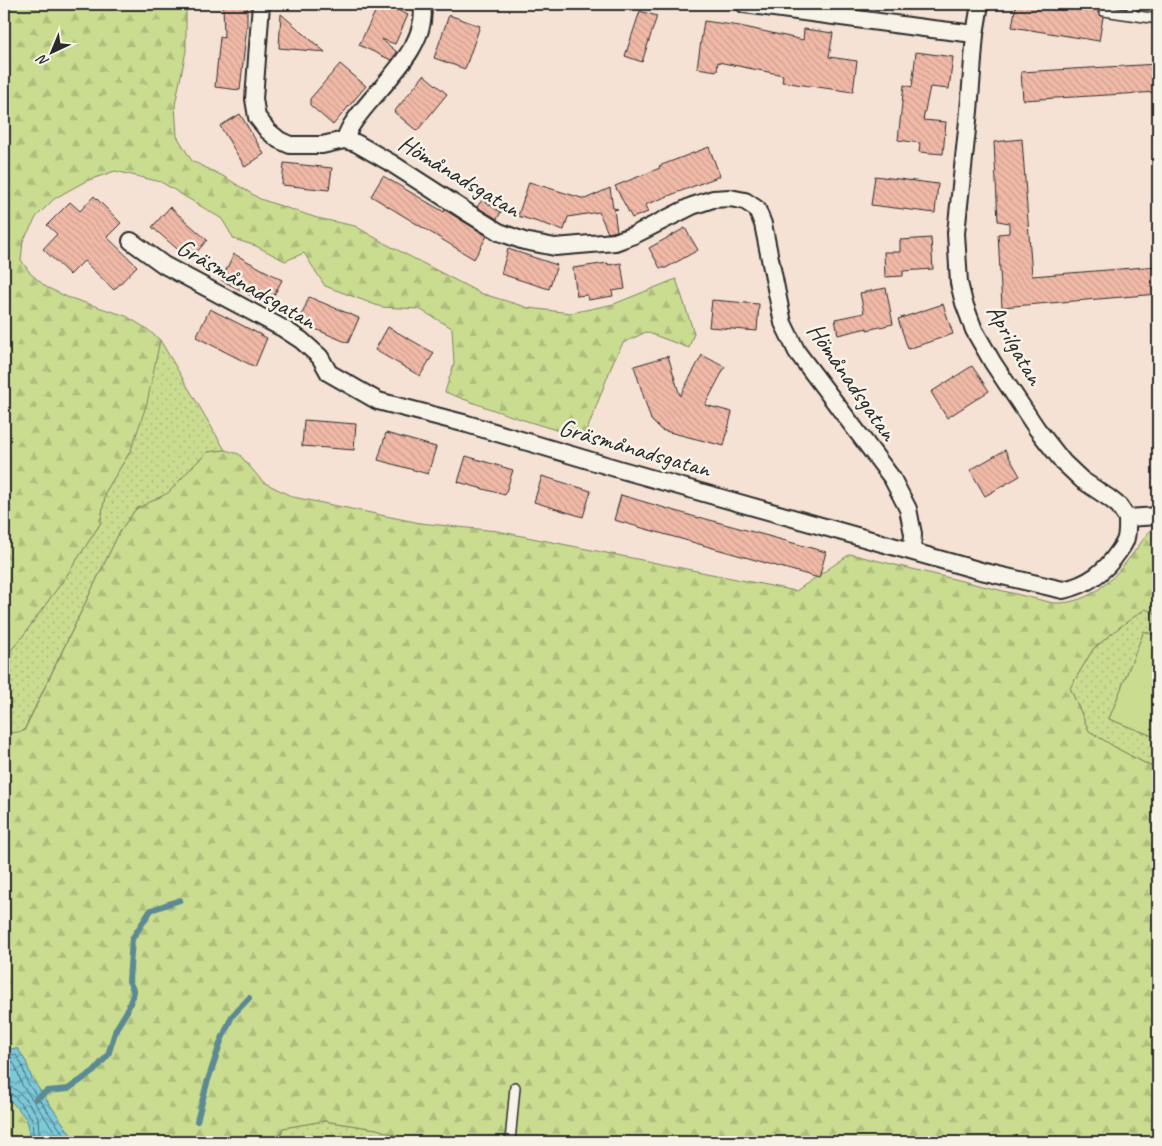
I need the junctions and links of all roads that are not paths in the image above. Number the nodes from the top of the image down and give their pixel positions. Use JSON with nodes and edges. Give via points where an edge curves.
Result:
{"nodes":[{"id":1,"x":261,"y":4,"type":"edge"},
{"id":2,"x":422,"y":4,"type":"edge"},
{"id":3,"x":744,"y":4,"type":"edge"},
{"id":4,"x":980,"y":4,"type":"edge"},
{"id":5,"x":1133,"y":4,"type":"edge"},
{"id":6,"x":1104,"y":11,"type":"dead end"},
{"id":7,"x":1131,"y":14,"type":"junction"},
{"id":8,"x":1158,"y":19,"type":"edge"},
{"id":9,"x":975,"y":34,"type":"junction"},
{"id":10,"x":344,"y":140,"type":"junction"},
{"id":11,"x":131,"y":241,"type":"dead end"},
{"id":12,"x":1158,"y":516,"type":"edge"},
{"id":13,"x":1127,"y":518,"type":"junction"},
{"id":14,"x":912,"y":550,"type":"junction"},
{"id":15,"x":515,"y":1087,"type":"dead end"},
{"id":16,"x":510,"y":1142,"type":"edge"}],
"edges":[{"from":1,"to":10,"type":"street","via":[[254,99],[257,117],[268,131],[290,145],[322,145]]},
{"from":2,"to":10,"type":"street","via":[[422,25],[404,62],[352,124]]},
{"from":3,"to":9,"type":"street"},
{"from":4,"to":9,"type":"street","name":"Aprilgatan"},
{"from":5,"to":7,"type":"lane"},
{"from":6,"to":7,"type":"lane"},
{"from":7,"to":8,"type":"lane"},
{"from":9,"to":13,"type":"street","name":"Aprilgatan","via":[[956,233],[959,283],[964,303],[974,330],[993,363],[1037,428],[1063,462],[1109,498]]},
{"from":10,"to":14,"type":"street","name":"Hömånadsgatan","via":[[356,143],[391,163],[500,232],[555,247],[616,242],[713,198],[745,201],[757,209],[763,224],[783,323],[797,352],[892,478],[908,510]]},
{"from":11,"to":14,"type":"street","name":"Gräsmånadsgatan","via":[[164,265],[301,340],[320,357],[329,373],[378,401]]},
{"from":12,"to":13,"type":"street"},
{"from":13,"to":14,"type":"street","name":"Gräsmånadsgatan","via":[[1125,541],[1105,570],[1076,588],[1063,590]]},
{"from":15,"to":16,"type":"lane"}]}
